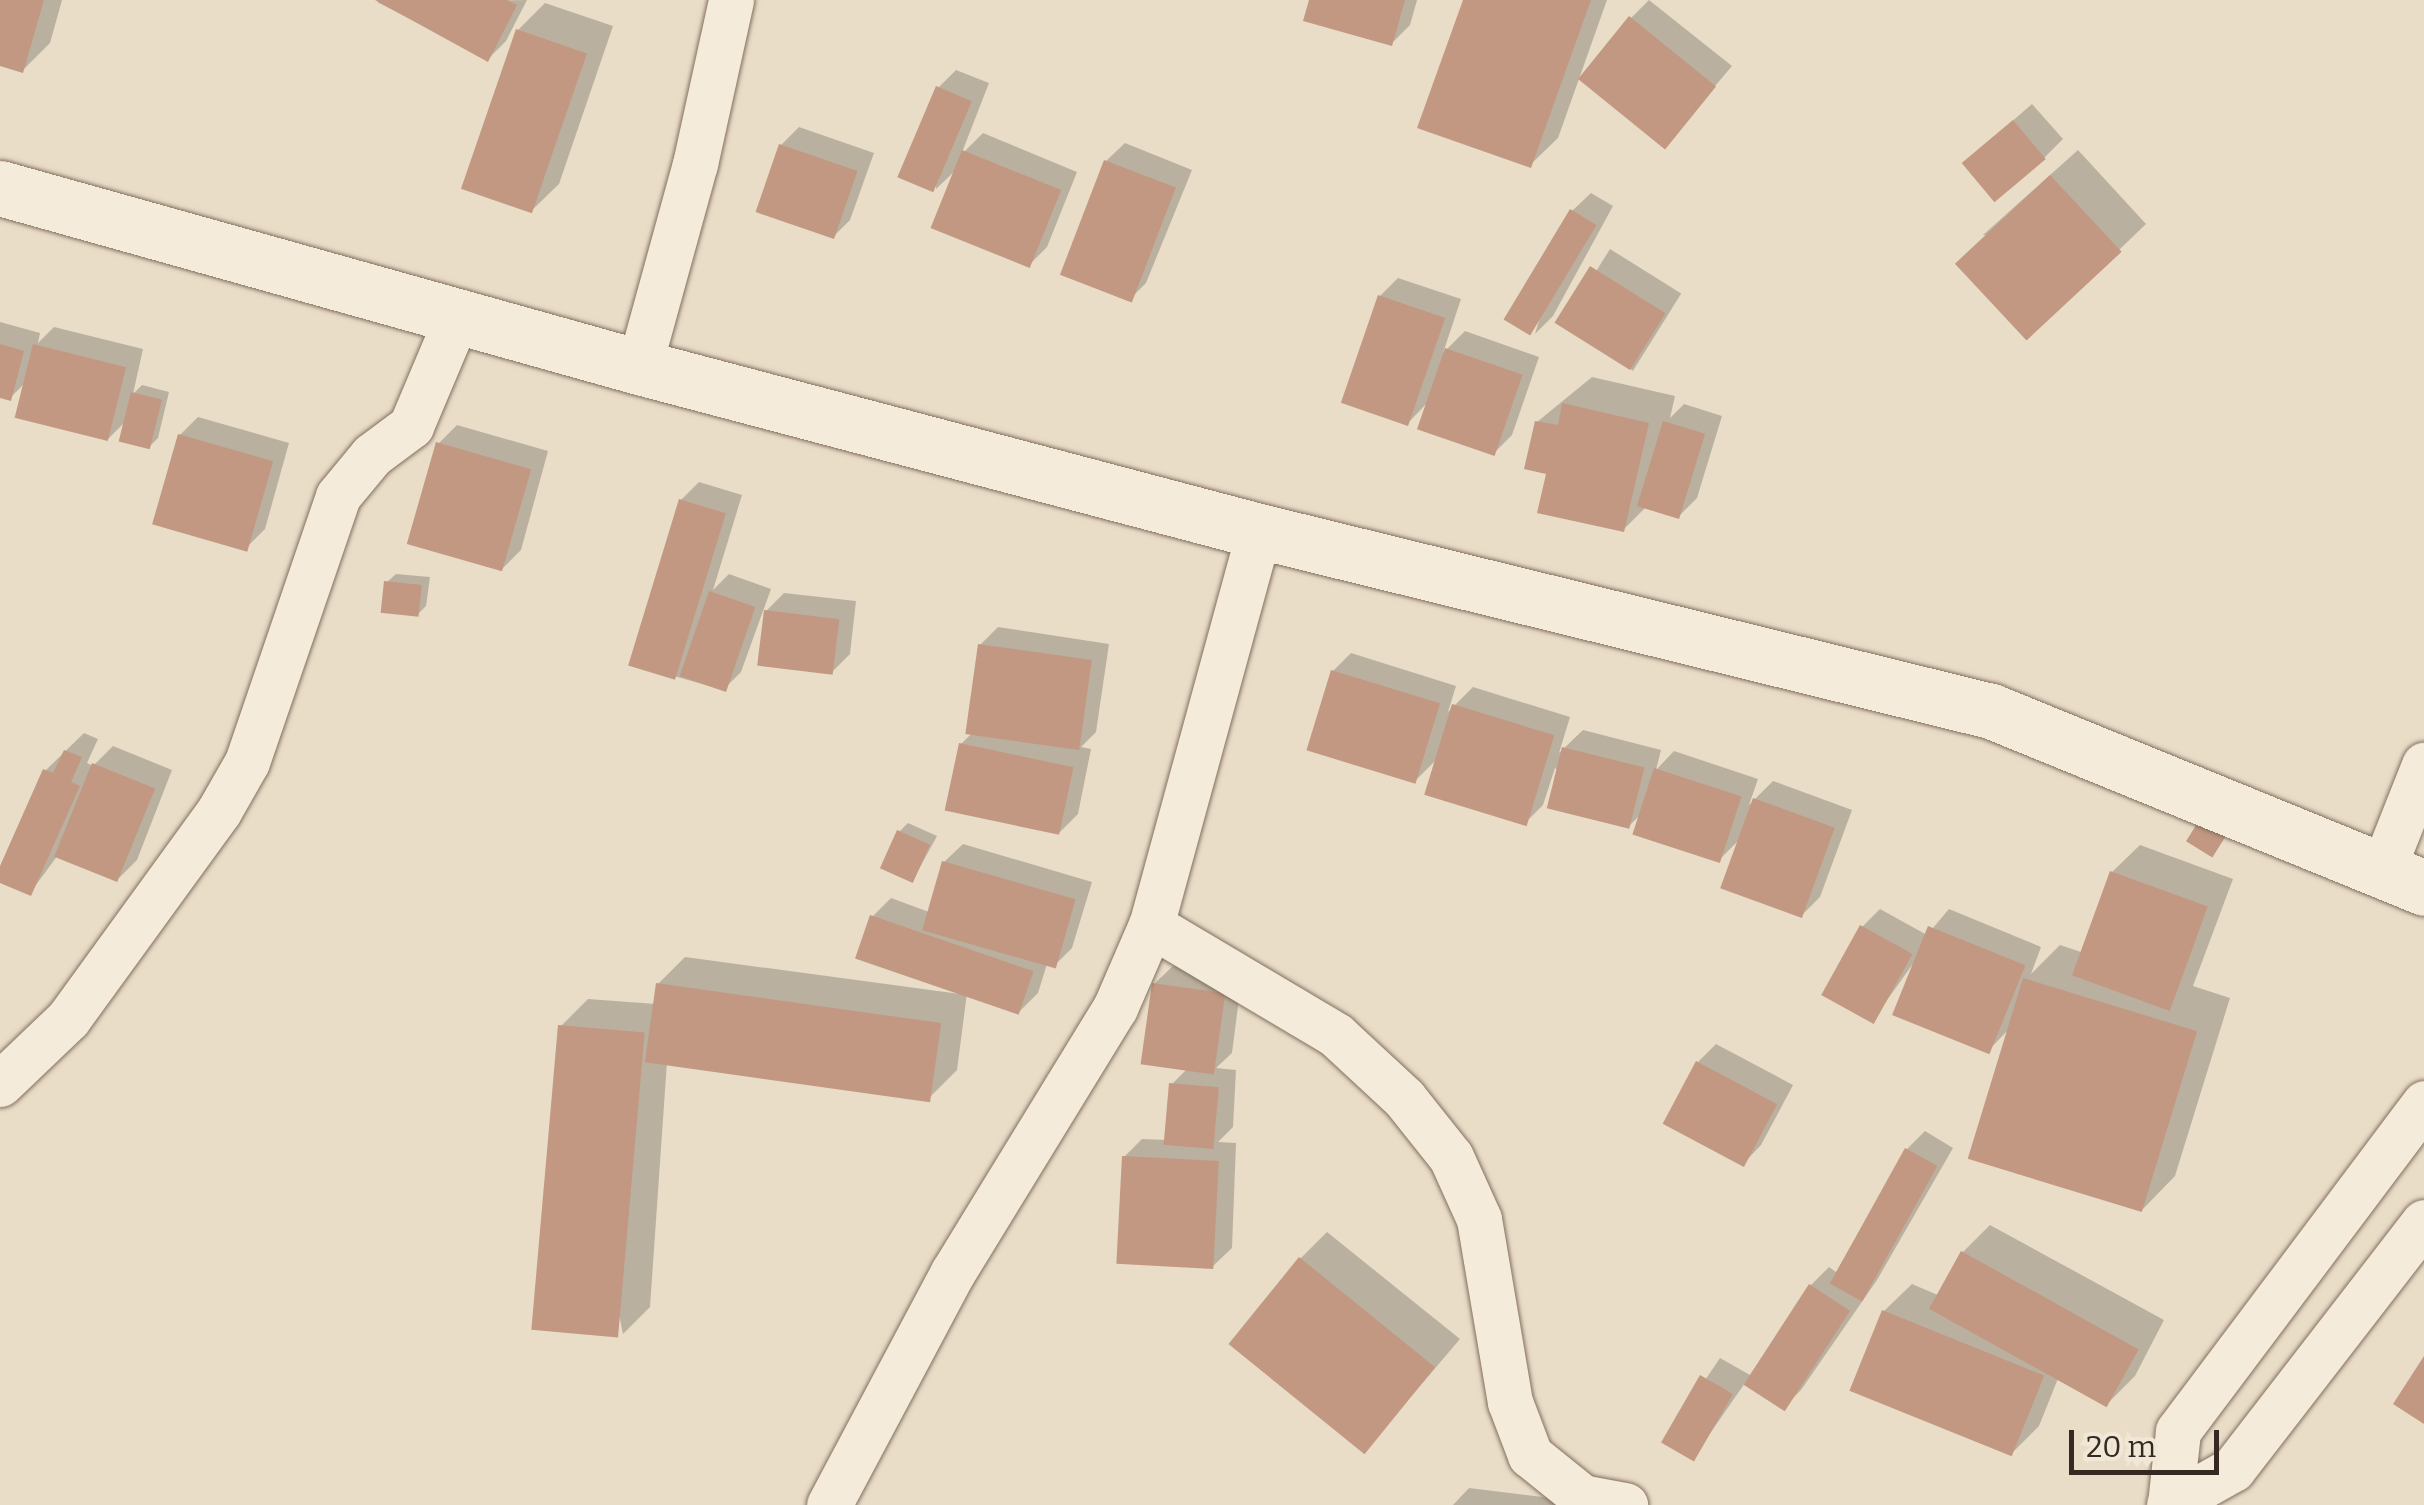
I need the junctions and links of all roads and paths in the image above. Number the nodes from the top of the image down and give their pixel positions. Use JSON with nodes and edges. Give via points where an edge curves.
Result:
{"nodes":[{"id":1,"x":731,"y":0,"type":"edge"},
{"id":2,"x":0,"y":188,"type":"edge"},
{"id":3,"x":458,"y":315,"type":"junction"},
{"id":4,"x":639,"y":368,"type":"junction"},
{"id":5,"x":1259,"y":531,"type":"junction"},
{"id":6,"x":2424,"y":764,"type":"edge"},
{"id":7,"x":2404,"y":877,"type":"edge"},
{"id":8,"x":1151,"y":925,"type":"junction"},
{"id":9,"x":0,"y":1084,"type":"edge"},
{"id":10,"x":2424,"y":1104,"type":"edge"},
{"id":11,"x":2424,"y":1222,"type":"edge"},
{"id":12,"x":2170,"y":1504,"type":"edge"},
{"id":13,"x":828,"y":1505,"type":"edge"},
{"id":14,"x":1626,"y":1505,"type":"edge"}],
"edges":[{"from":1,"to":4,"type":"street","via":[[696,164]]},
{"from":2,"to":3,"type":"main road"},
{"from":3,"to":4,"type":"main road"},
{"from":3,"to":9,"type":"street","via":[[412,426],[372,455],[338,496],[247,762],[218,811],[68,1018]]},
{"from":4,"to":5,"type":"main road"},
{"from":5,"to":7,"type":"main road","via":[[1991,711]]},
{"from":5,"to":8,"type":"street"},
{"from":6,"to":7,"type":"street"},
{"from":8,"to":13,"type":"street","via":[[1115,1008],[953,1272]]},
{"from":8,"to":14,"type":"street","via":[[1336,1034],[1404,1098],[1451,1156],[1479,1219],[1510,1402],[1530,1455],[1582,1498]]},
{"from":10,"to":12,"type":"street","via":[[2178,1431]]},
{"from":11,"to":12,"type":"street","via":[[2233,1469]]}]}
